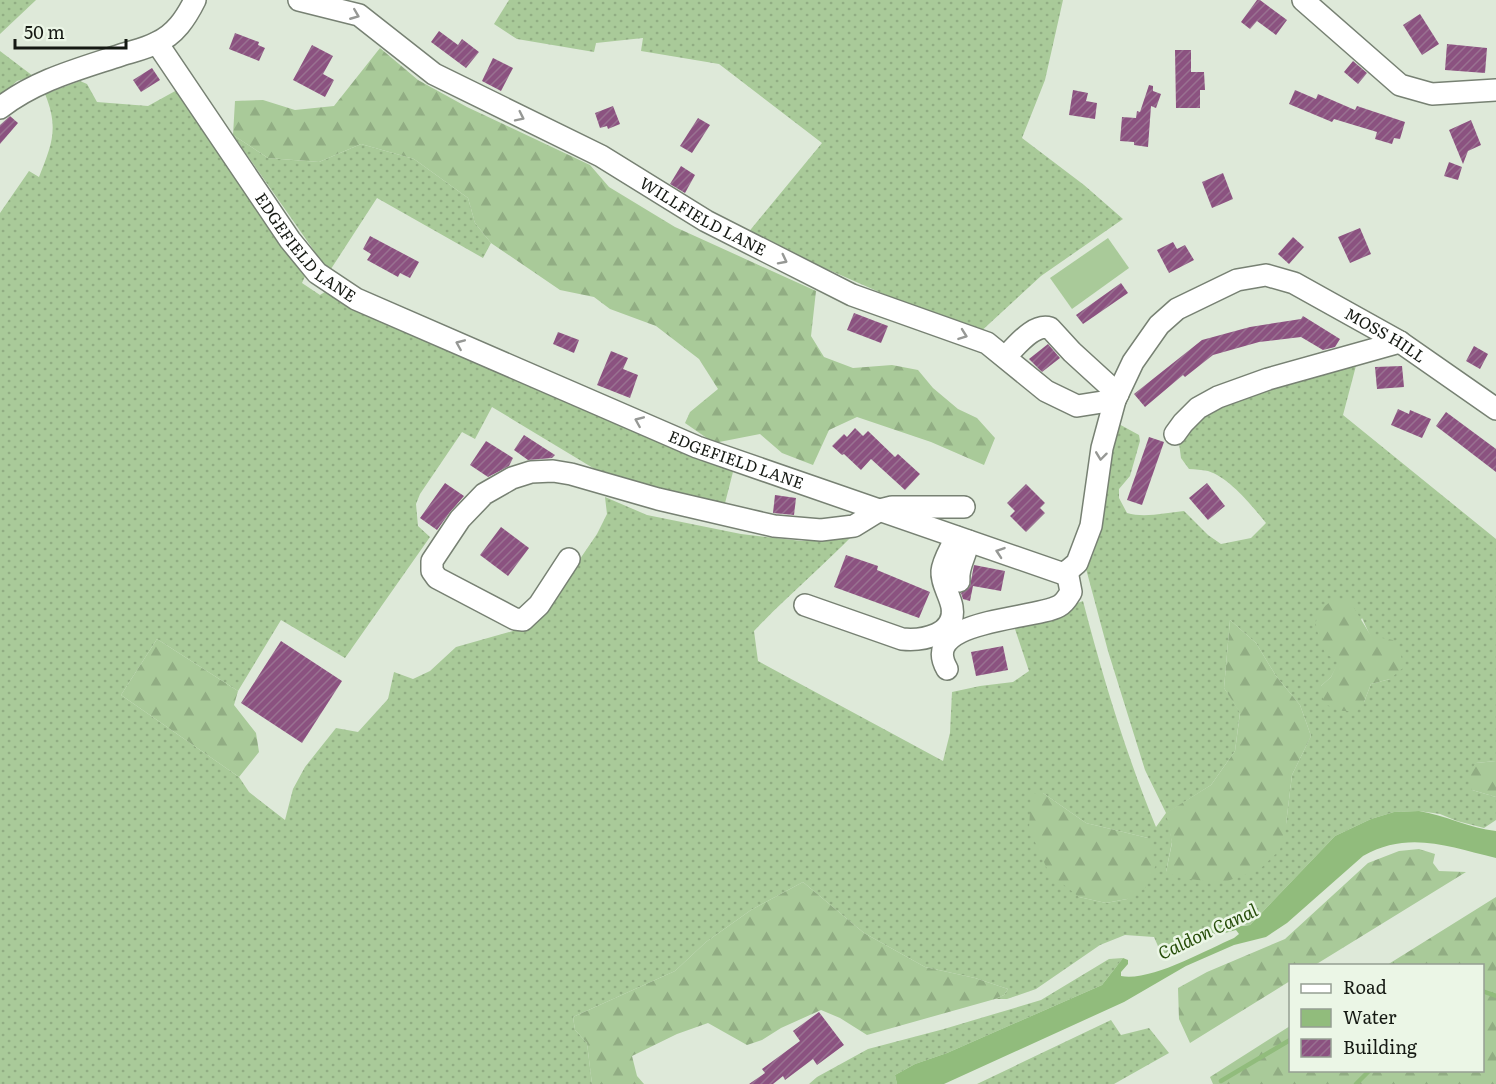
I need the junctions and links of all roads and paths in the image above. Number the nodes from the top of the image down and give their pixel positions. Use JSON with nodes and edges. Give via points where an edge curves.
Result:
{"nodes":[{"id":1,"x":195,"y":0,"type":"edge"},
{"id":2,"x":299,"y":0,"type":"edge"},
{"id":3,"x":1303,"y":0,"type":"edge"},
{"id":4,"x":157,"y":43,"type":"junction"},
{"id":5,"x":1496,"y":90,"type":"edge"},
{"id":6,"x":0,"y":108,"type":"edge"},
{"id":7,"x":1400,"y":342,"type":"junction"},
{"id":8,"x":1005,"y":357,"type":"junction"},
{"id":9,"x":1116,"y":397,"type":"junction"},
{"id":10,"x":1496,"y":409,"type":"edge"},
{"id":11,"x":1175,"y":434,"type":"dead end"},
{"id":12,"x":964,"y":507,"type":"dead end"},
{"id":13,"x":880,"y":510,"type":"junction"},
{"id":14,"x":962,"y":539,"type":"junction"},
{"id":15,"x":568,"y":560,"type":"dead end"},
{"id":16,"x":1067,"y":571,"type":"junction"},
{"id":17,"x":959,"y":581,"type":"dead end"},
{"id":18,"x":805,"y":605,"type":"dead end"},
{"id":19,"x":947,"y":669,"type":"dead end"}],
"edges":[{"from":1,"to":4,"type":"street","via":[[177,29]]},
{"from":2,"to":8,"type":"street","name":"WILLFIELD LANE","one_way":true,"via":[[359,15],[434,74],[602,156],[706,220],[852,295],[987,343]]},
{"from":3,"to":5,"type":"street","via":[[1400,85],[1432,94]]},
{"from":4,"to":6,"type":"street","via":[[28,88]]},
{"from":13,"to":4,"type":"street","name":"EDGEFIELD LANE","one_way":true,"via":[[697,447],[356,299],[317,273],[290,240]]},
{"from":7,"to":9,"type":"street","name":"MOSS HILL","via":[[1294,283],[1266,275],[1237,280],[1177,309],[1159,325],[1133,362]]},
{"from":7,"to":10,"type":"street","name":"MOSS HILL"},
{"from":7,"to":11,"type":"street","via":[[1218,397],[1198,408]]},
{"from":8,"to":9,"type":"street","name":"WILLFIELD LANE","via":[[1046,391],[1077,406]]},
{"from":8,"to":9,"type":"street","via":[[1036,329],[1050,328]]},
{"from":9,"to":16,"type":"street","one_way":true,"via":[[1102,448],[1091,526],[1077,563]]},
{"from":12,"to":13,"type":"street","via":[[905,506]]},
{"from":13,"to":14,"type":"street","name":"EDGEFIELD LANE"},
{"from":13,"to":15,"type":"street","via":[[854,526],[821,530],[774,526],[571,474],[531,472],[512,477],[484,494],[460,519],[432,561],[432,571],[436,578],[524,620],[539,605]]},
{"from":16,"to":14,"type":"street","name":"EDGEFIELD LANE","one_way":true,"via":[[1064,574]]},
{"from":14,"to":17,"type":"street","via":[[967,550],[959,567]]},
{"from":14,"to":18,"type":"street","via":[[942,571],[952,616],[948,625],[933,637],[902,639]]},
{"from":16,"to":19,"type":"street","via":[[1071,592],[1060,606],[979,625],[950,638],[941,656]]}]}
